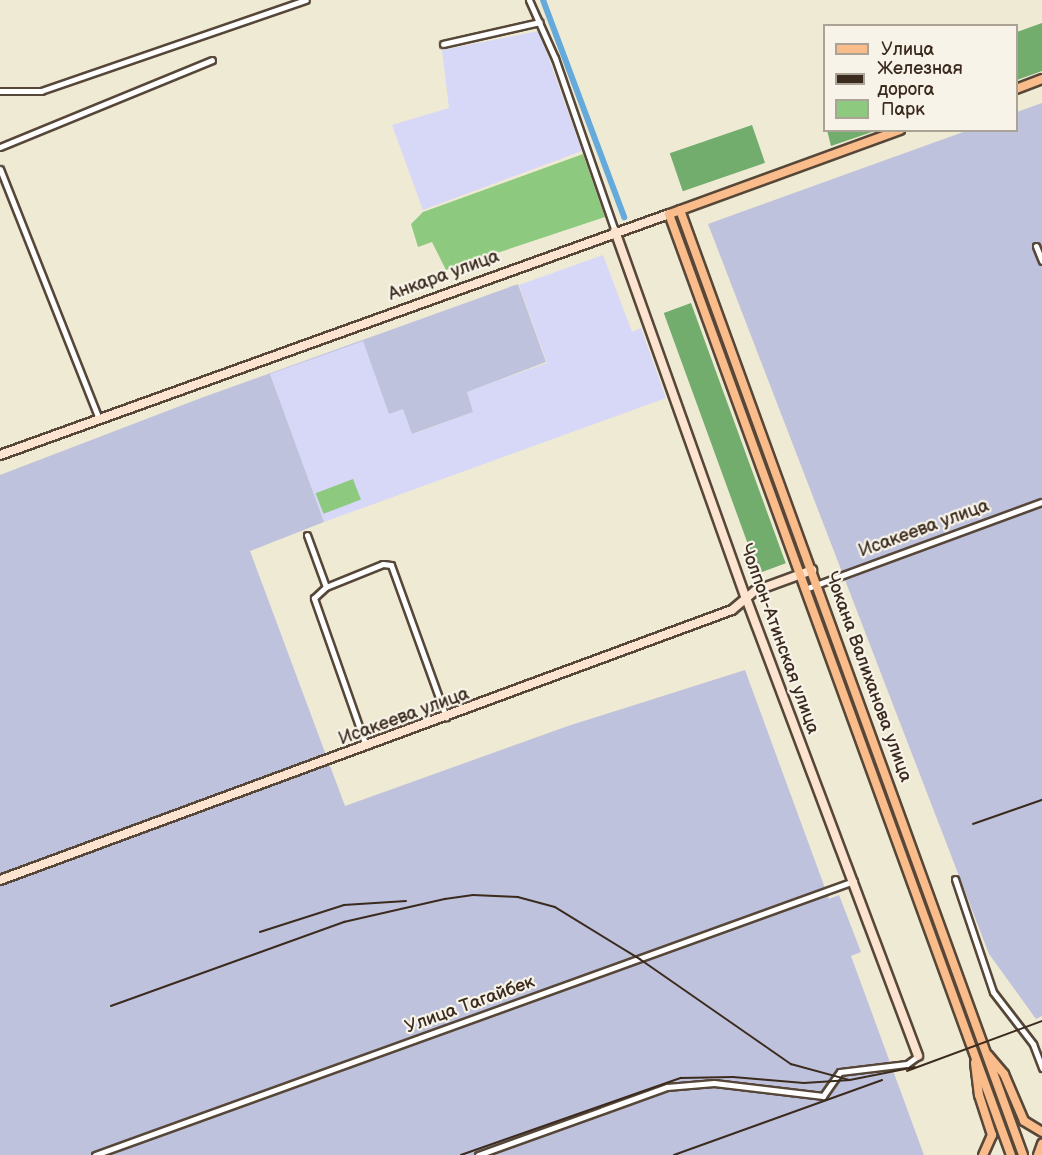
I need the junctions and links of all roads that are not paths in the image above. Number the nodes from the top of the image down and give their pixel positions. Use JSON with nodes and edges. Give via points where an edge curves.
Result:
{"nodes":[{"id":1,"x":306,"y":0,"type":"edge"},
{"id":2,"x":530,"y":0,"type":"edge"},
{"id":3,"x":540,"y":22,"type":"junction"},
{"id":4,"x":443,"y":44,"type":"dead end"},
{"id":5,"x":212,"y":60,"type":"dead end"},
{"id":6,"x":1042,"y":79,"type":"edge"},
{"id":7,"x":1018,"y":89,"type":"edge"},
{"id":8,"x":0,"y":91,"type":"edge"},
{"id":9,"x":895,"y":132,"type":"edge"},
{"id":10,"x":0,"y":147,"type":"edge"},
{"id":11,"x":0,"y":169,"type":"edge"},
{"id":12,"x":681,"y":210,"type":"junction"},
{"id":13,"x":669,"y":214,"type":"junction"},
{"id":14,"x":615,"y":231,"type":"junction"},
{"id":15,"x":1036,"y":246,"type":"dead end"},
{"id":16,"x":1042,"y":261,"type":"edge"},
{"id":17,"x":754,"y":416,"type":"junction"},
{"id":18,"x":99,"y":419,"type":"junction"},
{"id":19,"x":744,"y":420,"type":"junction"},
{"id":20,"x":0,"y":455,"type":"edge"},
{"id":21,"x":1042,"y":502,"type":"edge"},
{"id":22,"x":307,"y":535,"type":"dead end"},
{"id":23,"x":812,"y":570,"type":"junction"},
{"id":24,"x":800,"y":574,"type":"junction"},
{"id":25,"x":817,"y":585,"type":"junction"},
{"id":26,"x":326,"y":586,"type":"junction"},
{"id":27,"x":805,"y":589,"type":"junction"},
{"id":28,"x":746,"y":598,"type":"junction"},
{"id":29,"x":446,"y":717,"type":"junction"},
{"id":30,"x":366,"y":747,"type":"junction"},
{"id":31,"x":877,"y":748,"type":"junction"},
{"id":32,"x":865,"y":752,"type":"junction"},
{"id":33,"x":955,"y":879,"type":"dead end"},
{"id":34,"x":0,"y":880,"type":"edge"},
{"id":35,"x":854,"y":881,"type":"junction"},
{"id":36,"x":985,"y":1051,"type":"junction"},
{"id":37,"x":975,"y":1054,"type":"junction"},
{"id":38,"x":918,"y":1056,"type":"joint"},
{"id":39,"x":1042,"y":1068,"type":"edge"},
{"id":40,"x":1042,"y":1132,"type":"edge"},
{"id":41,"x":1042,"y":1144,"type":"edge"},
{"id":42,"x":95,"y":1155,"type":"edge"},
{"id":43,"x":478,"y":1155,"type":"edge"},
{"id":44,"x":983,"y":1155,"type":"edge"},
{"id":45,"x":1011,"y":1155,"type":"edge"},
{"id":46,"x":1023,"y":1155,"type":"edge"},
{"id":47,"x":1038,"y":1155,"type":"edge"}],
"edges":[{"from":1,"to":8,"type":"street","via":[[41,91]]},
{"from":2,"to":3,"type":"street"},
{"from":3,"to":4,"type":"street"},
{"from":3,"to":14,"type":"street"},
{"from":5,"to":10,"type":"street"},
{"from":6,"to":7,"type":"main road"},
{"from":9,"to":12,"type":"main road","name":"Анкара улица"},
{"from":11,"to":18,"type":"street"},
{"from":12,"to":13,"type":"main road","name":"Анкара улица"},
{"from":12,"to":17,"type":"main road","name":"Чокана Валиханова улица"},
{"from":13,"to":14,"type":"street","name":"Анкара улица"},
{"from":13,"to":19,"type":"main road","name":"Чокана Валиханова улица"},
{"from":14,"to":18,"type":"street","name":"Анкара улица"},
{"from":14,"to":28,"type":"street","name":"Чолпон-Атинская улица"},
{"from":15,"to":16,"type":"street"},
{"from":17,"to":19,"type":"main road"},
{"from":17,"to":23,"type":"main road","name":"Чокана Валиханова улица"},
{"from":18,"to":20,"type":"street","name":"Анкара улица"},
{"from":19,"to":24,"type":"main road","name":"Чокана Валиханова улица"},
{"from":21,"to":25,"type":"street","name":"Исакеева улица"},
{"from":22,"to":26,"type":"street"},
{"from":23,"to":24,"type":"street","name":"Исакеева улица"},
{"from":23,"to":25,"type":"main road","name":"Чокана Валиханова улица"},
{"from":24,"to":27,"type":"main road","name":"Чокана Валиханова улица"},
{"from":24,"to":28,"type":"street","name":"Исакеева улица"},
{"from":25,"to":27,"type":"street","name":"Исакеева улица"},
{"from":25,"to":31,"type":"main road","name":"Чокана Валиханова улица"},
{"from":26,"to":29,"type":"street","via":[[391,565]]},
{"from":26,"to":30,"type":"street","via":[[314,598]]},
{"from":27,"to":32,"type":"main road","name":"Чокана Валиханова улица"},
{"from":28,"to":29,"type":"street","name":"Исакеева улица","via":[[732,610]]},
{"from":28,"to":35,"type":"street","name":"Чолпон-Атинская улица"},
{"from":29,"to":30,"type":"street","name":"Исакеева улица"},
{"from":30,"to":34,"type":"street","name":"Исакеева улица"},
{"from":31,"to":32,"type":"main road"},
{"from":31,"to":36,"type":"main road","name":"Чокана Валиханова улица"},
{"from":32,"to":37,"type":"main road","name":"Чокана Валиханова улица"},
{"from":33,"to":39,"type":"street","via":[[993,992],[1033,1044]]},
{"from":35,"to":38,"type":"street","name":"Чолпон-Атинская улица"},
{"from":35,"to":42,"type":"street","name":"Улица Тагайбек"},
{"from":36,"to":40,"type":"main road","via":[[1004,1074],[1024,1121]]},
{"from":36,"to":46,"type":"main road","name":"Чокана Валиханова улица"},
{"from":37,"to":44,"type":"main road","via":[[977,1083],[992,1135]]},
{"from":37,"to":45,"type":"main road","name":"Чокана Валиханова улица"},
{"from":38,"to":43,"type":"street","via":[[907,1064],[840,1072],[823,1096],[714,1083],[667,1087]]},
{"from":41,"to":47,"type":"main road"}]}
